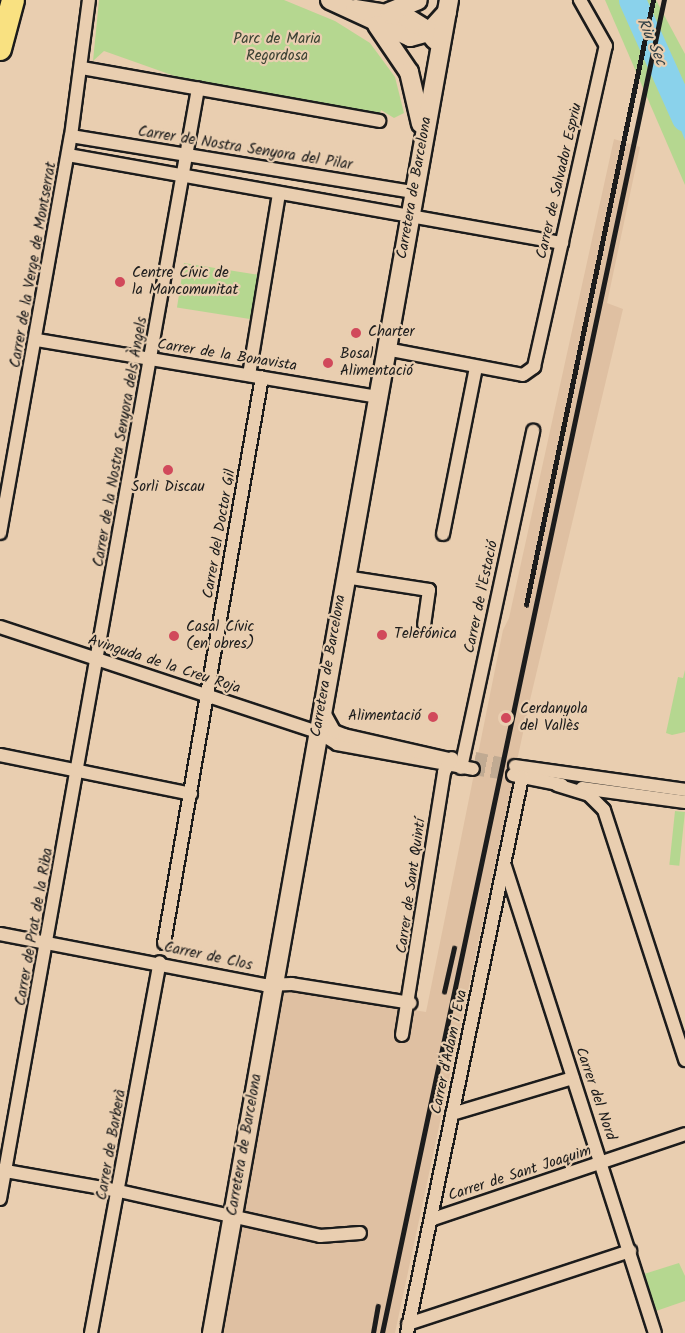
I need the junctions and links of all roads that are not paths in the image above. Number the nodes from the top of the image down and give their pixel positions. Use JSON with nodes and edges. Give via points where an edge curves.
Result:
{"nodes":[{"id":1,"x":13,"y":0,"type":"edge"},
{"id":2,"x":89,"y":0,"type":"edge"},
{"id":3,"x":330,"y":0,"type":"edge"},
{"id":4,"x":418,"y":0,"type":"edge"},
{"id":5,"x":580,"y":0,"type":"edge"},
{"id":6,"x":448,"y":6,"type":"edge"},
{"id":7,"x":382,"y":18,"type":"junction"},
{"id":8,"x":429,"y":32,"type":"junction"},
{"id":9,"x":441,"y":48,"type":"junction"},
{"id":10,"x":0,"y":49,"type":"edge"},
{"id":11,"x":82,"y":68,"type":"junction"},
{"id":12,"x":198,"y":89,"type":"junction"},
{"id":13,"x":380,"y":121,"type":"dead end"},
{"id":14,"x":71,"y":136,"type":"junction"},
{"id":15,"x":423,"y":142,"type":"junction"},
{"id":16,"x":68,"y":155,"type":"junction"},
{"id":17,"x":186,"y":155,"type":"junction"},
{"id":18,"x":182,"y":176,"type":"junction"},
{"id":19,"x":413,"y":192,"type":"junction"},
{"id":20,"x":279,"y":193,"type":"junction"},
{"id":21,"x":409,"y":217,"type":"junction"},
{"id":22,"x":562,"y":243,"type":"junction"},
{"id":23,"x":37,"y":340,"type":"junction"},
{"id":24,"x":386,"y":349,"type":"junction"},
{"id":25,"x":150,"y":359,"type":"junction"},
{"id":26,"x":476,"y":367,"type":"junction"},
{"id":27,"x":249,"y":375,"type":"junction"},
{"id":28,"x":262,"y":377,"type":"junction"},
{"id":29,"x":377,"y":397,"type":"junction"},
{"id":30,"x":533,"y":431,"type":"dead end"},
{"id":31,"x":0,"y":533,"type":"edge"},
{"id":32,"x":443,"y":534,"type":"dead end"},
{"id":33,"x":345,"y":577,"type":"junction"},
{"id":34,"x":424,"y":625,"type":"dead end"},
{"id":35,"x":0,"y":627,"type":"edge"},
{"id":36,"x":98,"y":659,"type":"junction"},
{"id":37,"x":206,"y":695,"type":"junction"},
{"id":38,"x":322,"y":708,"type":"junction"},
{"id":39,"x":324,"y":736,"type":"junction"},
{"id":40,"x":0,"y":755,"type":"edge"},
{"id":41,"x":458,"y":764,"type":"junction"},
{"id":42,"x":78,"y":772,"type":"junction"},
{"id":43,"x":517,"y":773,"type":"junction"},
{"id":44,"x":632,"y":782,"type":"junction"},
{"id":45,"x":556,"y":785,"type":"junction"},
{"id":46,"x":685,"y":790,"type":"edge"},
{"id":47,"x":191,"y":794,"type":"junction"},
{"id":48,"x":623,"y":794,"type":"junction"},
{"id":49,"x":685,"y":796,"type":"edge"},
{"id":50,"x":685,"y":802,"type":"edge"},
{"id":51,"x":605,"y":818,"type":"junction"},
{"id":52,"x":505,"y":865,"type":"junction"},
{"id":53,"x":0,"y":934,"type":"edge"},
{"id":54,"x":48,"y":944,"type":"junction"},
{"id":55,"x":164,"y":944,"type":"dead end"},
{"id":56,"x":160,"y":962,"type":"junction"},
{"id":57,"x":274,"y":985,"type":"junction"},
{"id":58,"x":410,"y":1003,"type":"junction"},
{"id":59,"x":402,"y":1035,"type":"dead end"},
{"id":60,"x":685,"y":1060,"type":"edge"},
{"id":61,"x":573,"y":1078,"type":"junction"},
{"id":62,"x":452,"y":1114,"type":"junction"},
{"id":63,"x":685,"y":1134,"type":"edge"},
{"id":64,"x":602,"y":1163,"type":"junction"},
{"id":65,"x":2,"y":1171,"type":"edge"},
{"id":66,"x":119,"y":1191,"type":"junction"},
{"id":67,"x":0,"y":1199,"type":"edge"},
{"id":68,"x":233,"y":1217,"type":"junction"},
{"id":69,"x":433,"y":1219,"type":"junction"},
{"id":70,"x":360,"y":1233,"type":"dead end"},
{"id":71,"x":630,"y":1251,"type":"junction"},
{"id":72,"x":408,"y":1329,"type":"edge"},
{"id":73,"x":91,"y":1333,"type":"edge"},
{"id":74,"x":212,"y":1333,"type":"edge"},
{"id":75,"x":656,"y":1333,"type":"edge"}],
"edges":[{"from":1,"to":10,"type":"highway"},
{"from":2,"to":11,"type":"street","name":"Carrer de la Verge de Montserrat"},
{"from":3,"to":7,"type":"main road"},
{"from":4,"to":7,"type":"main road"},
{"from":5,"to":22,"type":"street","name":"Carrer de Salvador Espriu","via":[[606,46]]},
{"from":6,"to":8,"type":"main road"},
{"from":6,"to":9,"type":"main road","name":"Carretera de Barcelona"},
{"from":7,"to":8,"type":"main road","via":[[406,17]]},
{"from":7,"to":15,"type":"main road","via":[[409,72],[418,100]]},
{"from":8,"to":9,"type":"main road"},
{"from":9,"to":15,"type":"main road","name":"Carretera de Barcelona"},
{"from":11,"to":12,"type":"street"},
{"from":11,"to":14,"type":"street","name":"Carrer de la Verge de Montserrat"},
{"from":12,"to":13,"type":"street"},
{"from":12,"to":17,"type":"street","name":"Carrer de la Nostra Senyora dels Àngels"},
{"from":14,"to":16,"type":"street","name":"Carrer de la Verge de Montserrat"},
{"from":14,"to":17,"type":"street","name":"Carrer de Nostra Senyora del Pilar"},
{"from":15,"to":19,"type":"main road","name":"Carretera de Barcelona"},
{"from":16,"to":18,"type":"street"},
{"from":16,"to":23,"type":"street","name":"Carrer de la Verge de Montserrat"},
{"from":17,"to":18,"type":"street","name":"Carrer de la Nostra Senyora dels Àngels"},
{"from":17,"to":19,"type":"street","name":"Carrer de Nostra Senyora del Pilar"},
{"from":18,"to":20,"type":"street"},
{"from":18,"to":25,"type":"street","name":"Carrer de la Nostra Senyora dels Àngels"},
{"from":19,"to":21,"type":"main road","name":"Carretera de Barcelona"},
{"from":20,"to":21,"type":"street"},
{"from":20,"to":27,"type":"street"},
{"from":21,"to":22,"type":"street"},
{"from":21,"to":24,"type":"main road","name":"Carretera de Barcelona"},
{"from":22,"to":26,"type":"street","name":"Carrer de Salvador Espriu","via":[[534,367],[529,373]]},
{"from":23,"to":25,"type":"street","name":"Carrer de la Bonavista"},
{"from":23,"to":31,"type":"street","name":"Carrer de la Verge de Montserrat"},
{"from":24,"to":26,"type":"street"},
{"from":24,"to":29,"type":"main road","name":"Carretera de Barcelona"},
{"from":25,"to":27,"type":"street","name":"Carrer de la Bonavista"},
{"from":25,"to":36,"type":"street","name":"Carrer de la Nostra Senyora dels Àngels"},
{"from":26,"to":32,"type":"street"},
{"from":27,"to":28,"type":"street","name":"Carrer de la Bonavista"},
{"from":28,"to":29,"type":"street","name":"Carrer de la Bonavista"},
{"from":28,"to":37,"type":"street","name":"Carrer del Doctor Gil"},
{"from":29,"to":33,"type":"main road","name":"Carretera de Barcelona"},
{"from":30,"to":41,"type":"street","name":"Carrer de l'Estació"},
{"from":33,"to":34,"type":"street","via":[[429,590]]},
{"from":33,"to":38,"type":"main road","name":"Carretera de Barcelona"},
{"from":35,"to":36,"type":"street","name":"Avinguda de la Creu Roja"},
{"from":36,"to":37,"type":"street","name":"Avinguda de la Creu Roja"},
{"from":36,"to":42,"type":"street","name":"Carrer de Prat de la Riba"},
{"from":37,"to":39,"type":"street","name":"Avinguda de la Creu Roja"},
{"from":37,"to":47,"type":"street"},
{"from":38,"to":39,"type":"main road","name":"Carretera de Barcelona"},
{"from":38,"to":41,"type":"street","via":[[334,730],[344,735]]},
{"from":39,"to":41,"type":"street","name":"Avinguda de la Creu Roja"},
{"from":39,"to":57,"type":"main road","name":"Carretera de Barcelona","via":[[314,753]]},
{"from":40,"to":42,"type":"street"},
{"from":41,"to":58,"type":"street","name":"Carrer de Sant Quintí"},
{"from":42,"to":47,"type":"street"},
{"from":42,"to":54,"type":"street","name":"Carrer de Prat de la Riba"},
{"from":43,"to":44,"type":"street"},
{"from":43,"to":45,"type":"street"},
{"from":43,"to":52,"type":"street","name":"Carrer d'Adam i Eva"},
{"from":44,"to":46,"type":"street"},
{"from":44,"to":48,"type":"street"},
{"from":44,"to":49,"type":"street"},
{"from":45,"to":48,"type":"street"},
{"from":45,"to":51,"type":"street","via":[[599,801]]},
{"from":47,"to":55,"type":"street"},
{"from":48,"to":50,"type":"street"},
{"from":48,"to":51,"type":"street","via":[[612,803]]},
{"from":51,"to":60,"type":"street"},
{"from":52,"to":61,"type":"street","name":"Carrer del Nord"},
{"from":52,"to":62,"type":"street","name":"Carrer d'Adam i Eva"},
{"from":53,"to":54,"type":"street","name":"Carrer de Clos"},
{"from":54,"to":56,"type":"street","name":"Carrer de Clos"},
{"from":54,"to":65,"type":"street","name":"Carrer de Prat de la Riba"},
{"from":56,"to":57,"type":"street","name":"Carrer de Clos"},
{"from":56,"to":66,"type":"street","name":"Carrer de Barberà"},
{"from":57,"to":58,"type":"street","name":"Carrer de Clos","via":[[292,984]]},
{"from":57,"to":68,"type":"main road","name":"Carretera de Barcelona"},
{"from":58,"to":59,"type":"street","name":"Carrer de Sant Quintí"},
{"from":61,"to":62,"type":"street"},
{"from":61,"to":64,"type":"street","name":"Carrer del Nord"},
{"from":62,"to":69,"type":"street","name":"Carrer d'Adam i Eva"},
{"from":63,"to":64,"type":"street","name":"Carrer de Sant Joaquim"},
{"from":64,"to":69,"type":"street","name":"Carrer de Sant Joaquim"},
{"from":64,"to":71,"type":"street","name":"Carrer del Nord"},
{"from":65,"to":66,"type":"street"},
{"from":65,"to":67,"type":"street","name":"Carrer de Prat de la Riba"},
{"from":66,"to":68,"type":"street"},
{"from":66,"to":73,"type":"street","name":"Carrer de Barberà"},
{"from":68,"to":70,"type":"street","via":[[320,1236]]},
{"from":68,"to":74,"type":"main road","name":"Carretera de Barcelona"},
{"from":69,"to":72,"type":"street","name":"Carrer d'Adam i Eva"},
{"from":71,"to":72,"type":"street"},
{"from":71,"to":75,"type":"street","name":"Carrer del Nord"}]}
